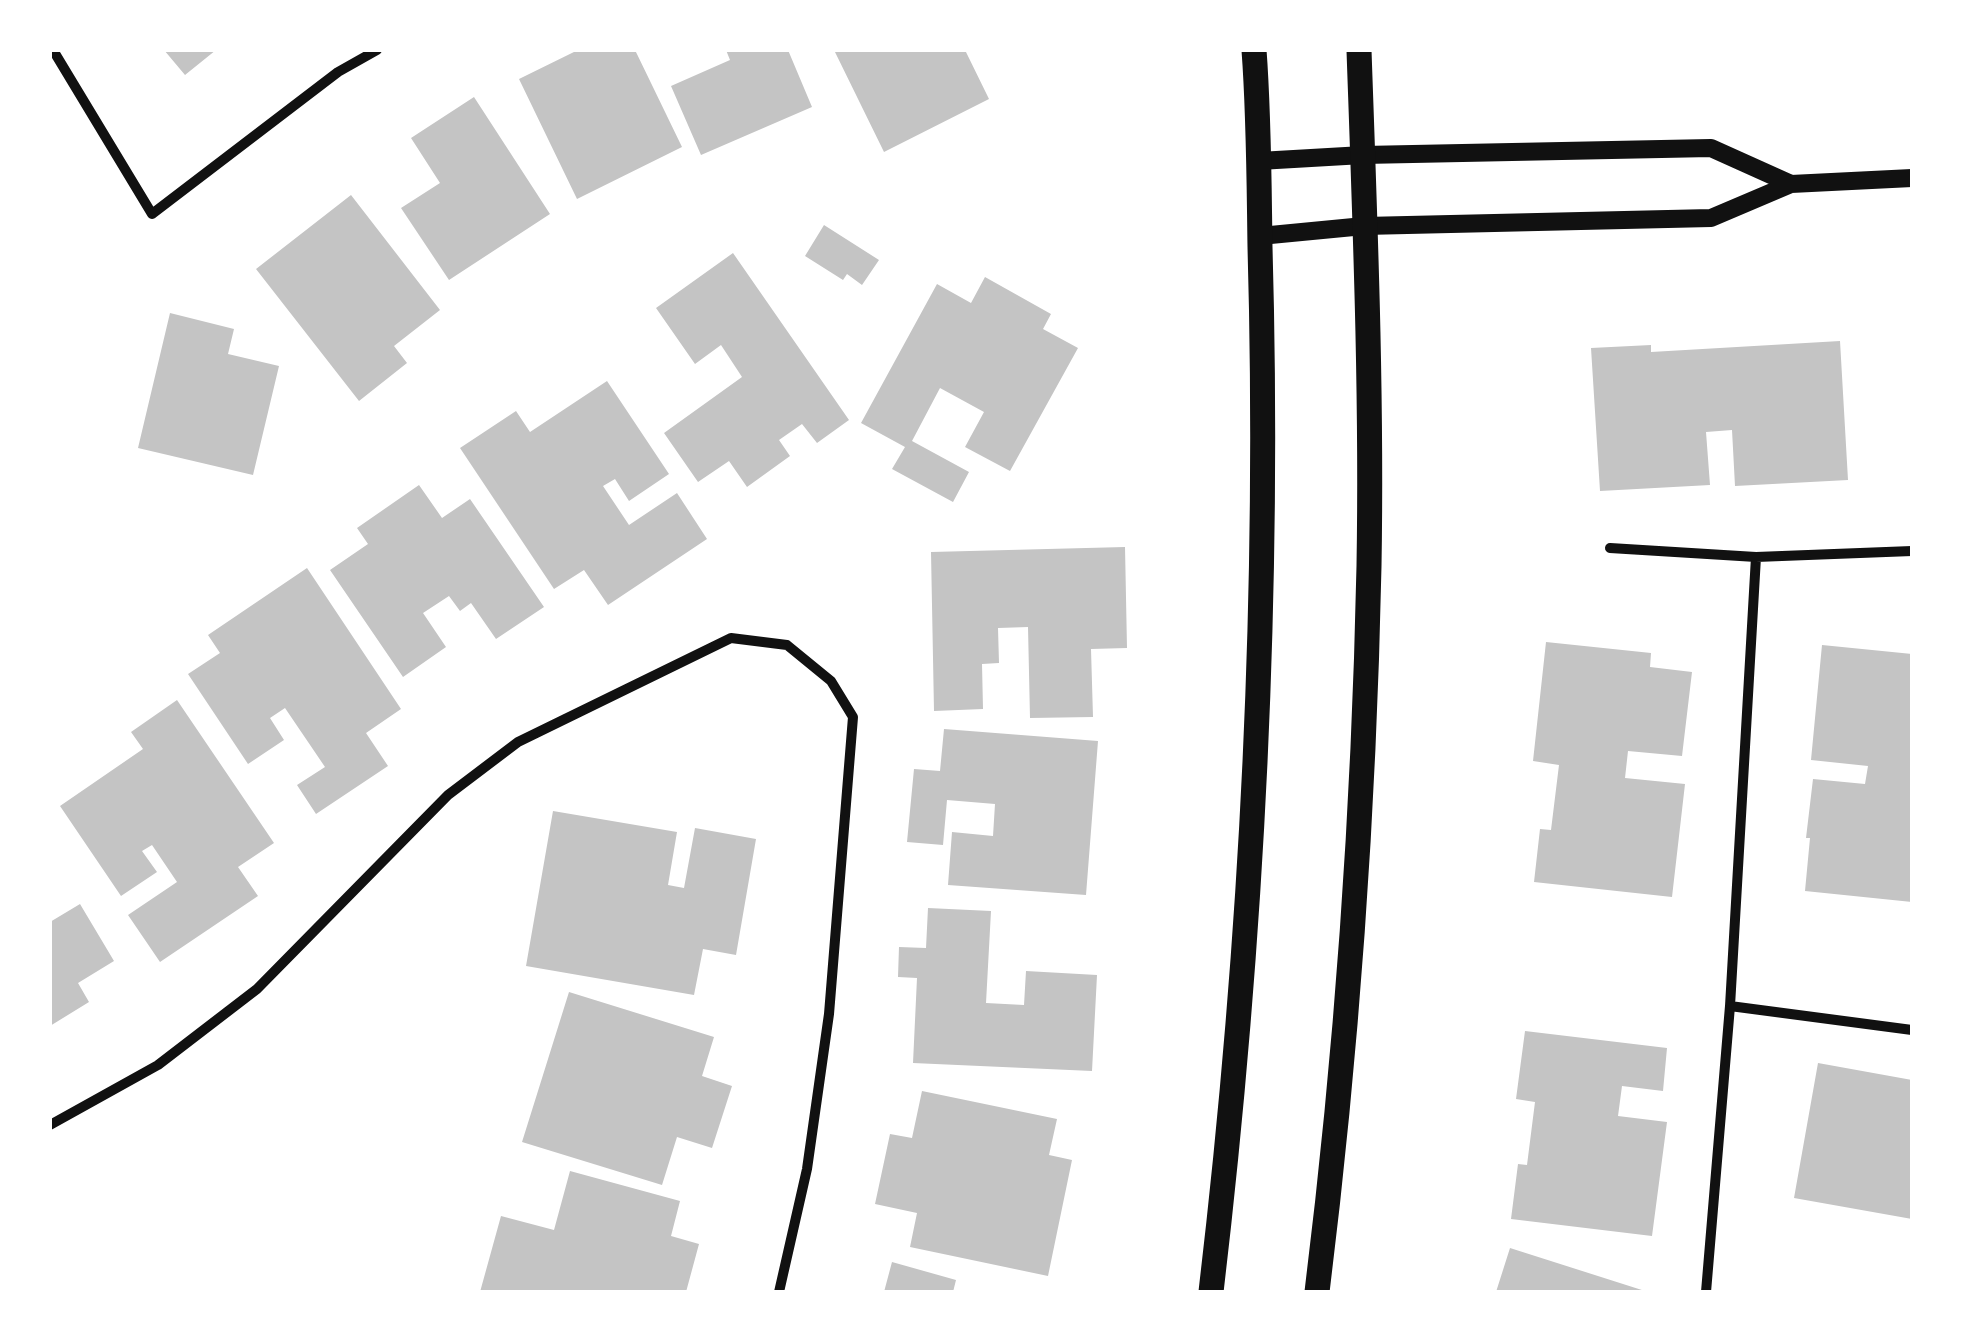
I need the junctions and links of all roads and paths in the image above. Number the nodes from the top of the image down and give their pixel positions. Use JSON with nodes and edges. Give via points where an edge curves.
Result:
{"nodes":[{"id":1,"x":52,"y":50,"type":"edge"},
{"id":2,"x":377,"y":50,"type":"edge"},
{"id":3,"x":1254,"y":50,"type":"edge"},
{"id":4,"x":1359,"y":50,"type":"edge"},
{"id":5,"x":1362,"y":155,"type":"junction"},
{"id":6,"x":1259,"y":161,"type":"junction"},
{"id":7,"x":1912,"y":178,"type":"edge"},
{"id":8,"x":1791,"y":184,"type":"junction"},
{"id":9,"x":1364,"y":226,"type":"junction"},
{"id":10,"x":1260,"y":236,"type":"junction"},
{"id":11,"x":1610,"y":548,"type":"dead end"},
{"id":12,"x":1912,"y":551,"type":"edge"},
{"id":13,"x":1756,"y":557,"type":"junction"},
{"id":14,"x":1730,"y":1006,"type":"junction"},
{"id":15,"x":1912,"y":1030,"type":"edge"},
{"id":16,"x":50,"y":1125,"type":"edge"},
{"id":17,"x":779,"y":1292,"type":"edge"},
{"id":18,"x":1211,"y":1292,"type":"edge"},
{"id":19,"x":1317,"y":1292,"type":"edge"},
{"id":20,"x":1706,"y":1292,"type":"edge"}],
"edges":[{"from":1,"to":2,"type":"street","via":[[152,214],[338,72]]},
{"from":3,"to":6,"type":"main road"},
{"from":4,"to":5,"type":"main road"},
{"from":5,"to":6,"type":"street"},
{"from":5,"to":8,"type":"street","via":[[1711,148]]},
{"from":5,"to":9,"type":"main road"},
{"from":6,"to":10,"type":"main road"},
{"from":7,"to":8,"type":"street"},
{"from":8,"to":9,"type":"street","via":[[1711,218]]},
{"from":9,"to":10,"type":"street"},
{"from":9,"to":19,"type":"main road","via":[[1365,677],[1343,1074]]},
{"from":10,"to":18,"type":"main road","via":[[1258,736],[1242,1008]]},
{"from":11,"to":13,"type":"street"},
{"from":12,"to":13,"type":"street"},
{"from":13,"to":14,"type":"street"},
{"from":14,"to":15,"type":"street"},
{"from":14,"to":20,"type":"street"},
{"from":16,"to":17,"type":"street","via":[[158,1065],[257,989],[448,796],[518,742],[731,638],[788,645],[831,681],[852,717],[830,1014]]}]}
